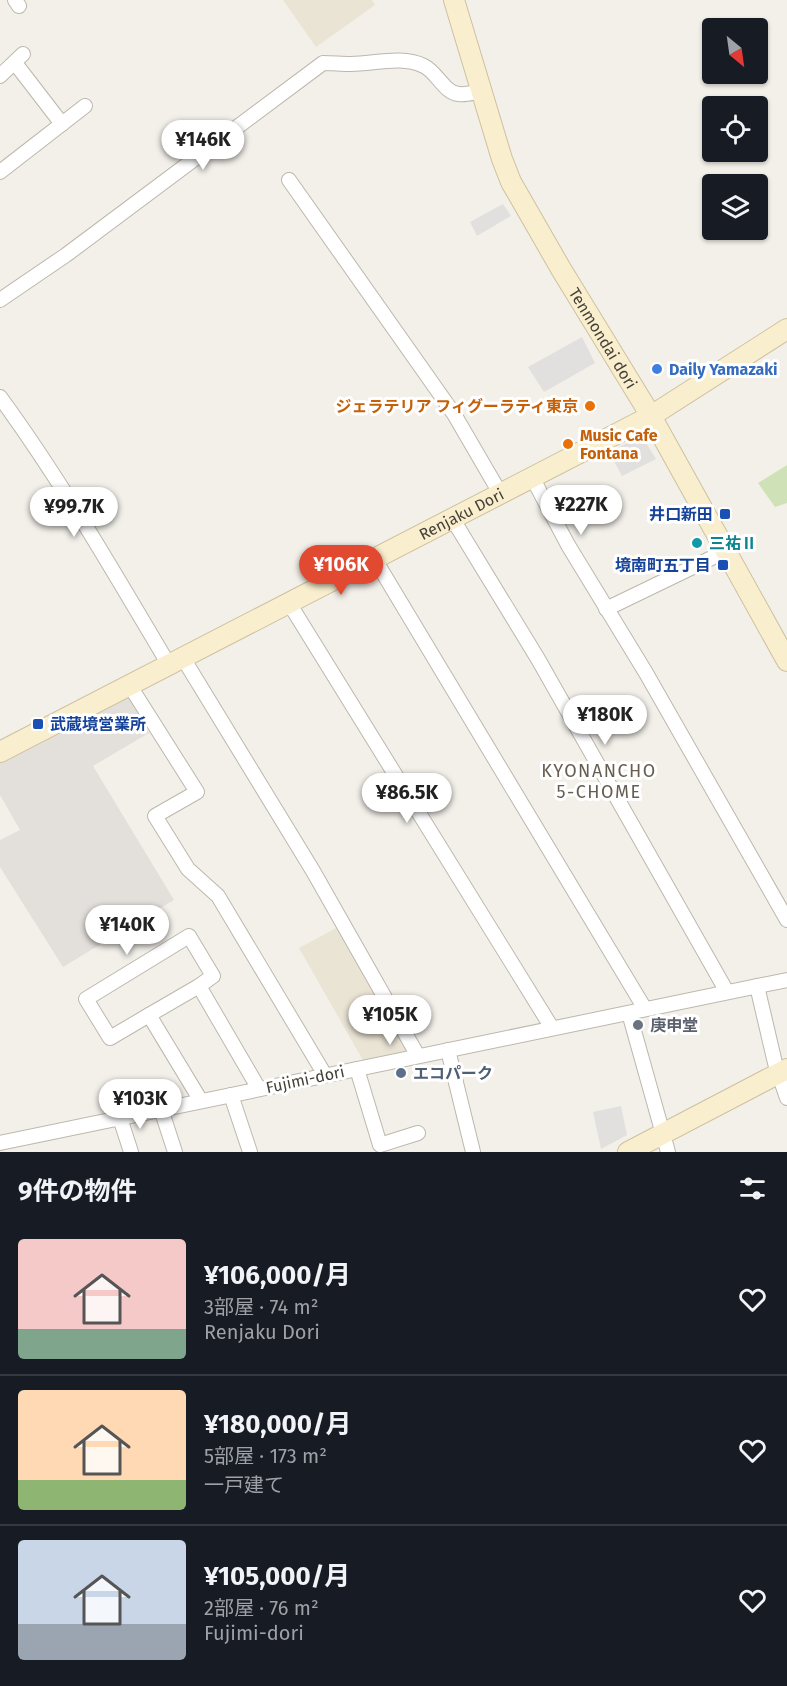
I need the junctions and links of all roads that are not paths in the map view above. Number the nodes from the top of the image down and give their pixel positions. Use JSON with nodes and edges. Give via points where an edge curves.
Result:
{"nodes":[{"id":1,"x":454,"y":0,"type":"edge"},
{"id":2,"x":0,"y":76,"type":"edge"},
{"id":3,"x":482,"y":91,"type":"junction"},
{"id":4,"x":85,"y":105,"type":"dead end"},
{"id":5,"x":62,"y":124,"type":"junction"},
{"id":6,"x":2,"y":166,"type":"edge"},
{"id":7,"x":289,"y":180,"type":"dead end"},
{"id":8,"x":0,"y":300,"type":"edge"},
{"id":9,"x":787,"y":329,"type":"edge"},
{"id":10,"x":0,"y":397,"type":"edge"},
{"id":11,"x":651,"y":416,"type":"junction"},
{"id":12,"x":532,"y":477,"type":"junction"},
{"id":13,"x":500,"y":493,"type":"junction"},
{"id":14,"x":452,"y":518,"type":"junction"},
{"id":15,"x":726,"y":551,"type":"junction"},
{"id":16,"x":374,"y":558,"type":"junction"},
{"id":17,"x":289,"y":603,"type":"junction"},
{"id":18,"x":606,"y":609,"type":"junction"},
{"id":19,"x":787,"y":661,"type":"edge"},
{"id":20,"x":176,"y":662,"type":"junction"},
{"id":21,"x":130,"y":686,"type":"junction"},
{"id":22,"x":0,"y":752,"type":"edge"},
{"id":23,"x":787,"y":920,"type":"edge"},
{"id":24,"x":787,"y":980,"type":"edge"},
{"id":25,"x":199,"y":986,"type":"junction"},
{"id":26,"x":757,"y":986,"type":"junction"},
{"id":27,"x":727,"y":992,"type":"junction"},
{"id":28,"x":645,"y":1009,"type":"junction"},
{"id":29,"x":629,"y":1013,"type":"junction"},
{"id":30,"x":149,"y":1015,"type":"junction"},
{"id":31,"x":552,"y":1028,"type":"junction"},
{"id":32,"x":447,"y":1050,"type":"junction"},
{"id":33,"x":418,"y":1056,"type":"junction"},
{"id":34,"x":357,"y":1069,"type":"junction"},
{"id":35,"x":783,"y":1071,"type":"edge"},
{"id":36,"x":325,"y":1075,"type":"junction"},
{"id":37,"x":259,"y":1089,"type":"junction"},
{"id":38,"x":231,"y":1095,"type":"junction"},
{"id":39,"x":787,"y":1098,"type":"edge"},
{"id":40,"x":201,"y":1101,"type":"junction"},
{"id":41,"x":161,"y":1109,"type":"junction"},
{"id":42,"x":120,"y":1118,"type":"junction"},
{"id":43,"x":418,"y":1133,"type":"dead end"},
{"id":44,"x":0,"y":1143,"type":"edge"},
{"id":45,"x":666,"y":1143,"type":"edge"},
{"id":46,"x":131,"y":1152,"type":"edge"},
{"id":47,"x":175,"y":1152,"type":"edge"},
{"id":48,"x":250,"y":1152,"type":"edge"},
{"id":49,"x":473,"y":1152,"type":"edge"},
{"id":50,"x":628,"y":1152,"type":"edge"}],
"edges":[{"from":1,"to":3,"type":"main road","name":"Tenmondai dori"},
{"from":2,"to":5,"type":"street","via":[[20,58]]},
{"from":3,"to":8,"type":"street","via":[[450,91],[431,70],[413,63],[323,63]]},
{"from":3,"to":11,"type":"main road","name":"Tenmondai dori","via":[[511,182]]},
{"from":4,"to":5,"type":"street"},
{"from":5,"to":6,"type":"street"},
{"from":7,"to":13,"type":"street","via":[[454,414]]},
{"from":9,"to":11,"type":"main road","name":"Renjaku Dori"},
{"from":10,"to":20,"type":"street"},
{"from":11,"to":12,"type":"main road","name":"Renjaku Dori"},
{"from":11,"to":15,"type":"main road","name":"Tenmondai dori"},
{"from":12,"to":13,"type":"main road","name":"Renjaku Dori"},
{"from":12,"to":18,"type":"street"},
{"from":13,"to":14,"type":"main road","name":"Renjaku Dori"},
{"from":14,"to":16,"type":"main road","name":"Renjaku Dori"},
{"from":14,"to":27,"type":"street","via":[[538,659]]},
{"from":15,"to":18,"type":"street"},
{"from":15,"to":19,"type":"main road","name":"Tenmondai dori"},
{"from":16,"to":17,"type":"main road","name":"Renjaku Dori"},
{"from":16,"to":28,"type":"street"},
{"from":17,"to":20,"type":"main road","name":"Renjaku Dori"},
{"from":17,"to":31,"type":"street"},
{"from":18,"to":23,"type":"street"},
{"from":20,"to":21,"type":"main road","name":"Renjaku Dori"},
{"from":20,"to":33,"type":"street","via":[[312,871]]},
{"from":21,"to":22,"type":"main road","name":"Renjaku Dori"},
{"from":21,"to":36,"type":"street","via":[[196,792],[155,816],[188,869],[218,896]]},
{"from":24,"to":26,"type":"street","name":"Fujimi-dori"},
{"from":25,"to":30,"type":"street"},
{"from":25,"to":30,"type":"street","via":[[213,976],[189,936],[86,999],[110,1038]]},
{"from":25,"to":37,"type":"street"},
{"from":26,"to":27,"type":"street","name":"Fujimi-dori"},
{"from":26,"to":35,"type":"street"},
{"from":27,"to":28,"type":"street","name":"Fujimi-dori"},
{"from":28,"to":29,"type":"street","name":"Fujimi-dori"},
{"from":29,"to":31,"type":"street","name":"Fujimi-dori"},
{"from":29,"to":45,"type":"street"},
{"from":30,"to":40,"type":"street"},
{"from":31,"to":32,"type":"street","name":"Fujimi-dori"},
{"from":32,"to":33,"type":"street","name":"Fujimi-dori"},
{"from":32,"to":49,"type":"street"},
{"from":33,"to":34,"type":"street","name":"Fujimi-dori"},
{"from":34,"to":36,"type":"street","name":"Fujimi-dori"},
{"from":34,"to":43,"type":"street","via":[[380,1145]]},
{"from":35,"to":39,"type":"street"},
{"from":35,"to":45,"type":"main road"},
{"from":36,"to":37,"type":"street","name":"Fujimi-dori"},
{"from":37,"to":38,"type":"street","name":"Fujimi-dori"},
{"from":38,"to":40,"type":"street","name":"Fujimi-dori"},
{"from":38,"to":48,"type":"street"},
{"from":40,"to":41,"type":"street","name":"Fujimi-dori"},
{"from":41,"to":42,"type":"street","name":"Fujimi-dori"},
{"from":41,"to":47,"type":"street"},
{"from":42,"to":44,"type":"street","name":"Fujimi-dori"},
{"from":42,"to":46,"type":"street"},
{"from":45,"to":50,"type":"main road"}]}
